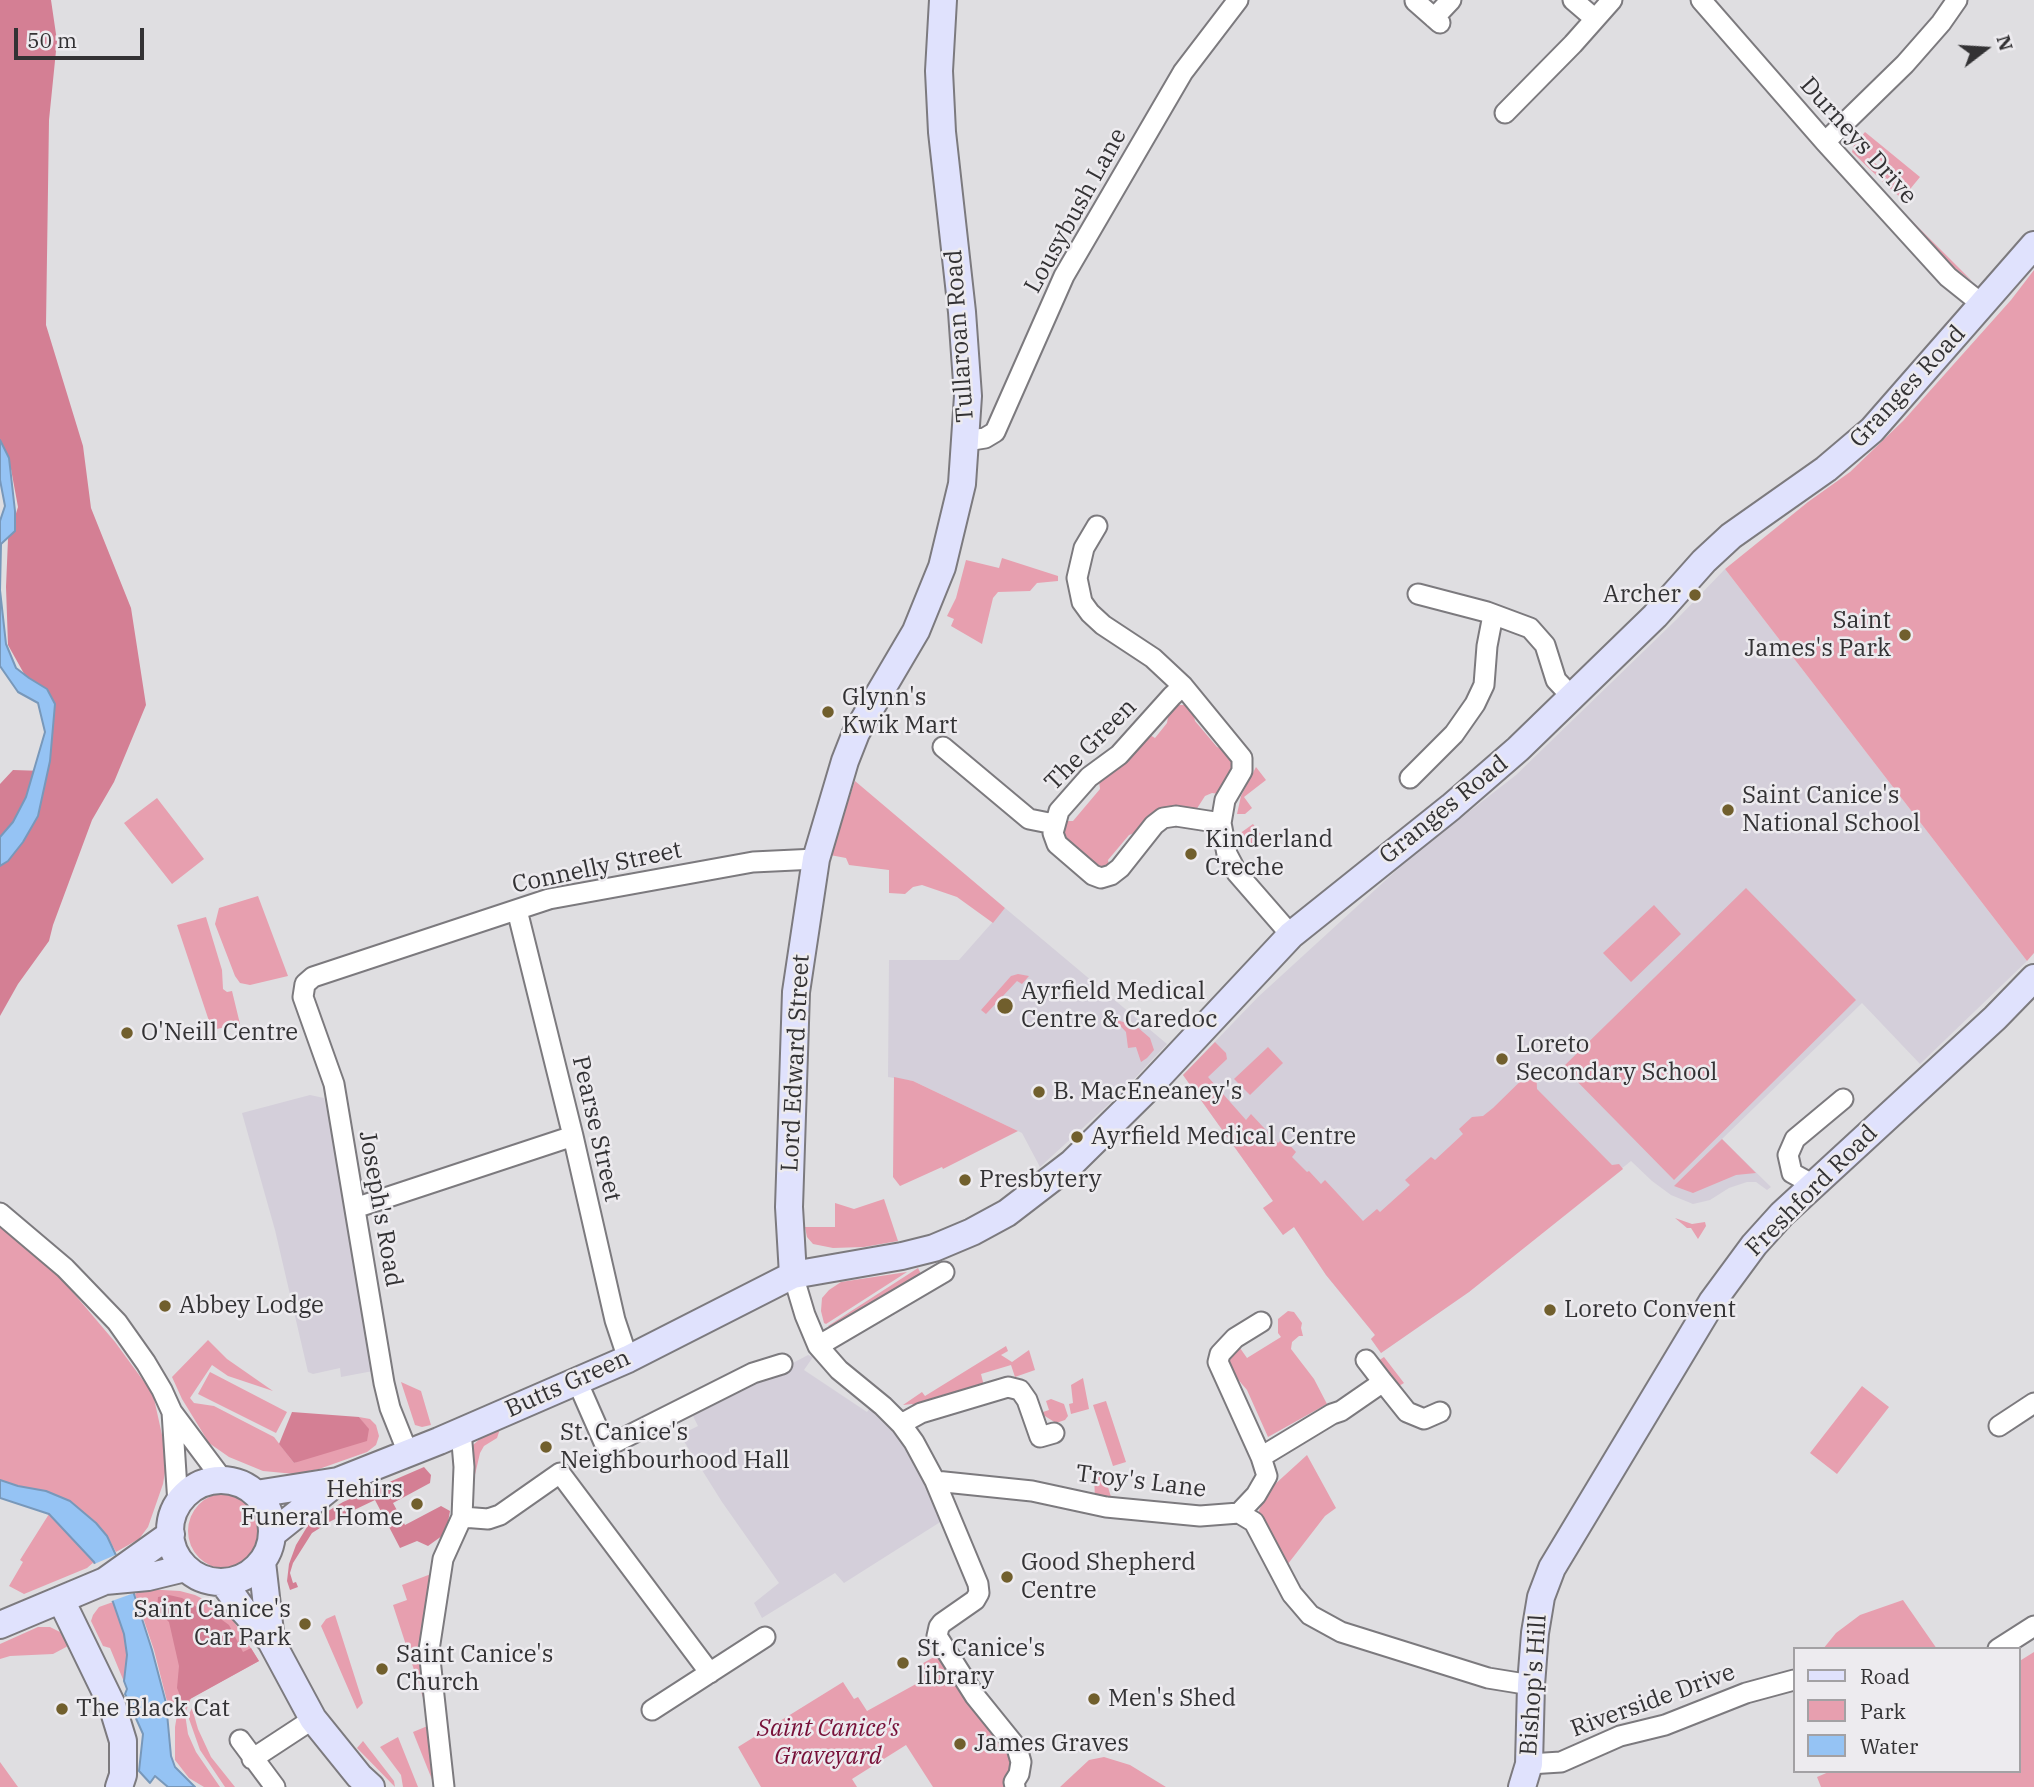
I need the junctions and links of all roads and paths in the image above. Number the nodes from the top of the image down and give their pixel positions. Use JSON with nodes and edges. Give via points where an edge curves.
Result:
{"nodes":[{"id":1,"x":943,"y":0,"type":"edge"},
{"id":2,"x":1238,"y":0,"type":"edge"},
{"id":3,"x":1451,"y":0,"type":"edge"},
{"id":4,"x":1573,"y":0,"type":"edge"},
{"id":5,"x":1612,"y":0,"type":"edge"},
{"id":6,"x":1958,"y":0,"type":"edge"},
{"id":7,"x":1415,"y":1,"type":"edge"},
{"id":8,"x":1702,"y":1,"type":"edge"},
{"id":9,"x":1594,"y":18,"type":"junction"},
{"id":10,"x":1505,"y":113,"type":"dead end"},
{"id":11,"x":1825,"y":142,"type":"junction"},
{"id":12,"x":2034,"y":244,"type":"edge"},
{"id":13,"x":1983,"y":305,"type":"junction"},
{"id":14,"x":967,"y":440,"type":"junction"},
{"id":15,"x":1097,"y":526,"type":"dead end"},
{"id":16,"x":1418,"y":594,"type":"dead end"},
{"id":17,"x":1493,"y":615,"type":"junction"},
{"id":18,"x":1183,"y":687,"type":"junction"},
{"id":19,"x":1572,"y":697,"type":"junction"},
{"id":20,"x":856,"y":733,"type":"joint"},
{"id":21,"x":943,"y":747,"type":"dead end"},
{"id":22,"x":1410,"y":778,"type":"dead end"},
{"id":23,"x":1221,"y":823,"type":"junction"},
{"id":24,"x":1054,"y":824,"type":"junction"},
{"id":25,"x":816,"y":859,"type":"junction"},
{"id":26,"x":517,"y":910,"type":"junction"},
{"id":27,"x":1291,"y":935,"type":"junction"},
{"id":28,"x":313,"y":976,"type":"joint"},
{"id":29,"x":2034,"y":978,"type":"edge"},
{"id":30,"x":1843,"y":1099,"type":"dead end"},
{"id":31,"x":573,"y":1136,"type":"junction"},
{"id":32,"x":1812,"y":1184,"type":"junction"},
{"id":33,"x":355,"y":1208,"type":"junction"},
{"id":34,"x":0,"y":1213,"type":"edge"},
{"id":35,"x":944,"y":1272,"type":"dead end"},
{"id":36,"x":793,"y":1275,"type":"junction"},
{"id":37,"x":1261,"y":1322,"type":"dead end"},
{"id":38,"x":818,"y":1346,"type":"junction"},
{"id":39,"x":628,"y":1359,"type":"junction"},
{"id":40,"x":1366,"y":1360,"type":"dead end"},
{"id":41,"x":782,"y":1364,"type":"dead end"},
{"id":42,"x":577,"y":1381,"type":"junction"},
{"id":43,"x":1383,"y":1382,"type":"junction"},
{"id":44,"x":2034,"y":1404,"type":"edge"},
{"id":45,"x":172,"y":1412,"type":"junction"},
{"id":46,"x":1440,"y":1412,"type":"dead end"},
{"id":47,"x":901,"y":1424,"type":"junction"},
{"id":48,"x":1999,"y":1426,"type":"dead end"},
{"id":49,"x":461,"y":1431,"type":"junction"},
{"id":50,"x":1054,"y":1433,"type":"dead end"},
{"id":51,"x":408,"y":1453,"type":"junction"},
{"id":52,"x":1261,"y":1457,"type":"junction"},
{"id":53,"x":223,"y":1480,"type":"junction"},
{"id":54,"x":338,"y":1481,"type":"junction"},
{"id":55,"x":934,"y":1481,"type":"junction"},
{"id":56,"x":256,"y":1494,"type":"junction"},
{"id":57,"x":178,"y":1504,"type":"junction"},
{"id":58,"x":1239,"y":1513,"type":"junction"},
{"id":59,"x":461,"y":1517,"type":"junction"},
{"id":60,"x":171,"y":1534,"type":"junction"},
{"id":61,"x":272,"y":1534,"type":"junction"},
{"id":62,"x":1566,"y":1545,"type":"joint"},
{"id":63,"x":262,"y":1562,"type":"junction"},
{"id":64,"x":185,"y":1568,"type":"junction"},
{"id":65,"x":137,"y":1569,"type":"junction"},
{"id":66,"x":223,"y":1583,"type":"junction"},
{"id":67,"x":61,"y":1600,"type":"junction"},
{"id":68,"x":0,"y":1625,"type":"edge"},
{"id":69,"x":2034,"y":1626,"type":"edge"},
{"id":70,"x":765,"y":1637,"type":"dead end"},
{"id":71,"x":271,"y":1641,"type":"junction"},
{"id":72,"x":2001,"y":1647,"type":"edge"},
{"id":73,"x":710,"y":1673,"type":"junction"},
{"id":74,"x":1792,"y":1681,"type":"edge"},
{"id":75,"x":1531,"y":1685,"type":"junction"},
{"id":76,"x":652,"y":1710,"type":"dead end"},
{"id":77,"x":313,"y":1719,"type":"junction"},
{"id":78,"x":240,"y":1740,"type":"dead end"},
{"id":79,"x":252,"y":1759,"type":"junction"},
{"id":80,"x":1525,"y":1776,"type":"edge"},
{"id":81,"x":119,"y":1787,"type":"edge"},
{"id":82,"x":275,"y":1787,"type":"edge"},
{"id":83,"x":371,"y":1787,"type":"edge"},
{"id":84,"x":444,"y":1787,"type":"edge"},
{"id":85,"x":1015,"y":1787,"type":"edge"}],
"edges":[{"from":1,"to":14,"type":"street","name":"Tullaroan Road","via":[[942,132],[964,335]]},
{"from":2,"to":14,"type":"street","name":"Lousybush Lane","via":[[1183,72],[1064,276],[995,432]]},
{"from":3,"to":7,"type":"street","via":[[1437,20]]},
{"from":4,"to":9,"type":"street"},
{"from":5,"to":9,"type":"street"},
{"from":6,"to":11,"type":"street","via":[[1905,64]]},
{"from":8,"to":11,"type":"street","name":"Durneys Drive"},
{"from":9,"to":10,"type":"street"},
{"from":11,"to":13,"type":"street","name":"Durneys Drive","via":[[1948,277]]},
{"from":12,"to":13,"type":"street","name":"Granges Road"},
{"from":13,"to":19,"type":"street","name":"Granges Road","via":[[1872,430],[1826,469],[1732,535]]},
{"from":14,"to":20,"type":"street","name":"Tullaroan Road","via":[[962,484],[942,566],[916,631]]},
{"from":15,"to":18,"type":"street","via":[[1084,548],[1077,578],[1082,602],[1103,625],[1153,658]]},
{"from":16,"to":17,"type":"street"},
{"from":17,"to":19,"type":"street","via":[[1530,628],[1545,645],[1556,680]]},
{"from":17,"to":22,"type":"street","via":[[1484,685],[1475,704],[1454,734]]},
{"from":18,"to":23,"type":"street","via":[[1242,758],[1242,771],[1225,800]]},
{"from":18,"to":24,"type":"street","name":"The Green","via":[[1119,755],[1089,777],[1059,811]]},
{"from":19,"to":27,"type":"street","name":"Granges Road","via":[[1477,785]]},
{"from":20,"to":25,"type":"street","name":"Lord Edward Street"},
{"from":21,"to":24,"type":"street","via":[[1029,819]]},
{"from":23,"to":24,"type":"street","name":"The Green","via":[[1163,818],[1120,868],[1101,878],[1057,844]]},
{"from":23,"to":27,"type":"street","via":[[1227,854],[1237,873]]},
{"from":25,"to":26,"type":"street","name":"Connelly Street","via":[[753,862],[550,899]]},
{"from":25,"to":36,"type":"street","name":"Lord Edward Street","via":[[796,992],[789,1207]]},
{"from":26,"to":28,"type":"street","name":"Connelly Street"},
{"from":26,"to":31,"type":"street","name":"Pearse Street"},
{"from":27,"to":36,"type":"street","name":"Granges Road","via":[[1072,1163],[1007,1213],[934,1248]]},
{"from":28,"to":33,"type":"street","name":"Joseph's Road","via":[[305,984],[303,997],[331,1073]]},
{"from":29,"to":32,"type":"street","name":"Freshford Road"},
{"from":30,"to":32,"type":"street","via":[[1795,1139],[1788,1155],[1792,1173]]},
{"from":31,"to":33,"type":"street"},
{"from":31,"to":39,"type":"street","name":"Pearse Street"},
{"from":32,"to":62,"type":"street","name":"Freshford Road","via":[[1757,1240],[1719,1291]]},
{"from":33,"to":51,"type":"street","name":"Joseph's Road","via":[[384,1383]]},
{"from":34,"to":45,"type":"street","via":[[65,1268],[117,1322]]},
{"from":35,"to":38,"type":"street"},
{"from":36,"to":38,"type":"street"},
{"from":36,"to":39,"type":"street","name":"Butts Green"},
{"from":37,"to":52,"type":"street","via":[[1235,1338],[1220,1353],[1218,1362]]},
{"from":38,"to":47,"type":"street"},
{"from":39,"to":42,"type":"street","name":"Butts Green"},
{"from":40,"to":43,"type":"street"},
{"from":41,"to":42,"type":"street","via":[[753,1373],[606,1447]]},
{"from":42,"to":49,"type":"street","name":"Butts Green"},
{"from":43,"to":46,"type":"street","via":[[1407,1412],[1424,1419]]},
{"from":43,"to":52,"type":"street"},
{"from":44,"to":48,"type":"street"},
{"from":45,"to":53,"type":"street"},
{"from":45,"to":57,"type":"street"},
{"from":47,"to":50,"type":"street","via":[[921,1413],[1008,1387],[1020,1390],[1027,1399],[1040,1437]]},
{"from":47,"to":55,"type":"street"},
{"from":49,"to":51,"type":"street","name":"Butts Green"},
{"from":49,"to":59,"type":"street"},
{"from":51,"to":54,"type":"street","name":"Butts Green"},
{"from":52,"to":58,"type":"street","via":[[1267,1476]]},
{"from":53,"to":56,"type":"street"},
{"from":53,"to":57,"type":"street","via":[[190,1491]]},
{"from":54,"to":56,"type":"street","name":"Butts Green"},
{"from":54,"to":61,"type":"street","name":"Butts Green"},
{"from":55,"to":58,"type":"street","name":"Troy's Lane","via":[[1032,1491],[1106,1507],[1200,1516]]},
{"from":55,"to":85,"type":"street","via":[[979,1593],[942,1623],[937,1636],[975,1696],[1017,1748],[1021,1762]]},
{"from":56,"to":61,"type":"street","via":[[268,1513]]},
{"from":57,"to":60,"type":"street"},
{"from":58,"to":75,"type":"street","name":"Troy's Lane","via":[[1254,1522],[1292,1594],[1310,1615],[1341,1632],[1488,1678]]},
{"from":59,"to":73,"type":"street","via":[[500,1516],[560,1473]]},
{"from":59,"to":84,"type":"street","via":[[443,1559],[429,1650]]},
{"from":60,"to":64,"type":"street"},
{"from":60,"to":65,"type":"street"},
{"from":61,"to":63,"type":"street"},
{"from":62,"to":75,"type":"street","name":"Bishop's Hill","via":[[1541,1597]]},
{"from":63,"to":66,"type":"street","via":[[245,1576]]},
{"from":63,"to":71,"type":"street"},
{"from":64,"to":65,"type":"street"},
{"from":64,"to":66,"type":"street"},
{"from":65,"to":67,"type":"street"},
{"from":66,"to":71,"type":"street"},
{"from":67,"to":68,"type":"street"},
{"from":67,"to":81,"type":"street","via":[[112,1705],[123,1741]]},
{"from":69,"to":72,"type":"street"},
{"from":70,"to":73,"type":"street"},
{"from":71,"to":77,"type":"street"},
{"from":73,"to":76,"type":"street"},
{"from":74,"to":80,"type":"street","name":"Riverside Drive","via":[[1620,1737]]},
{"from":75,"to":80,"type":"street","name":"Bishop's Hill"},
{"from":77,"to":79,"type":"street"},
{"from":77,"to":83,"type":"street"},
{"from":78,"to":79,"type":"street"},
{"from":79,"to":82,"type":"street"}]}
